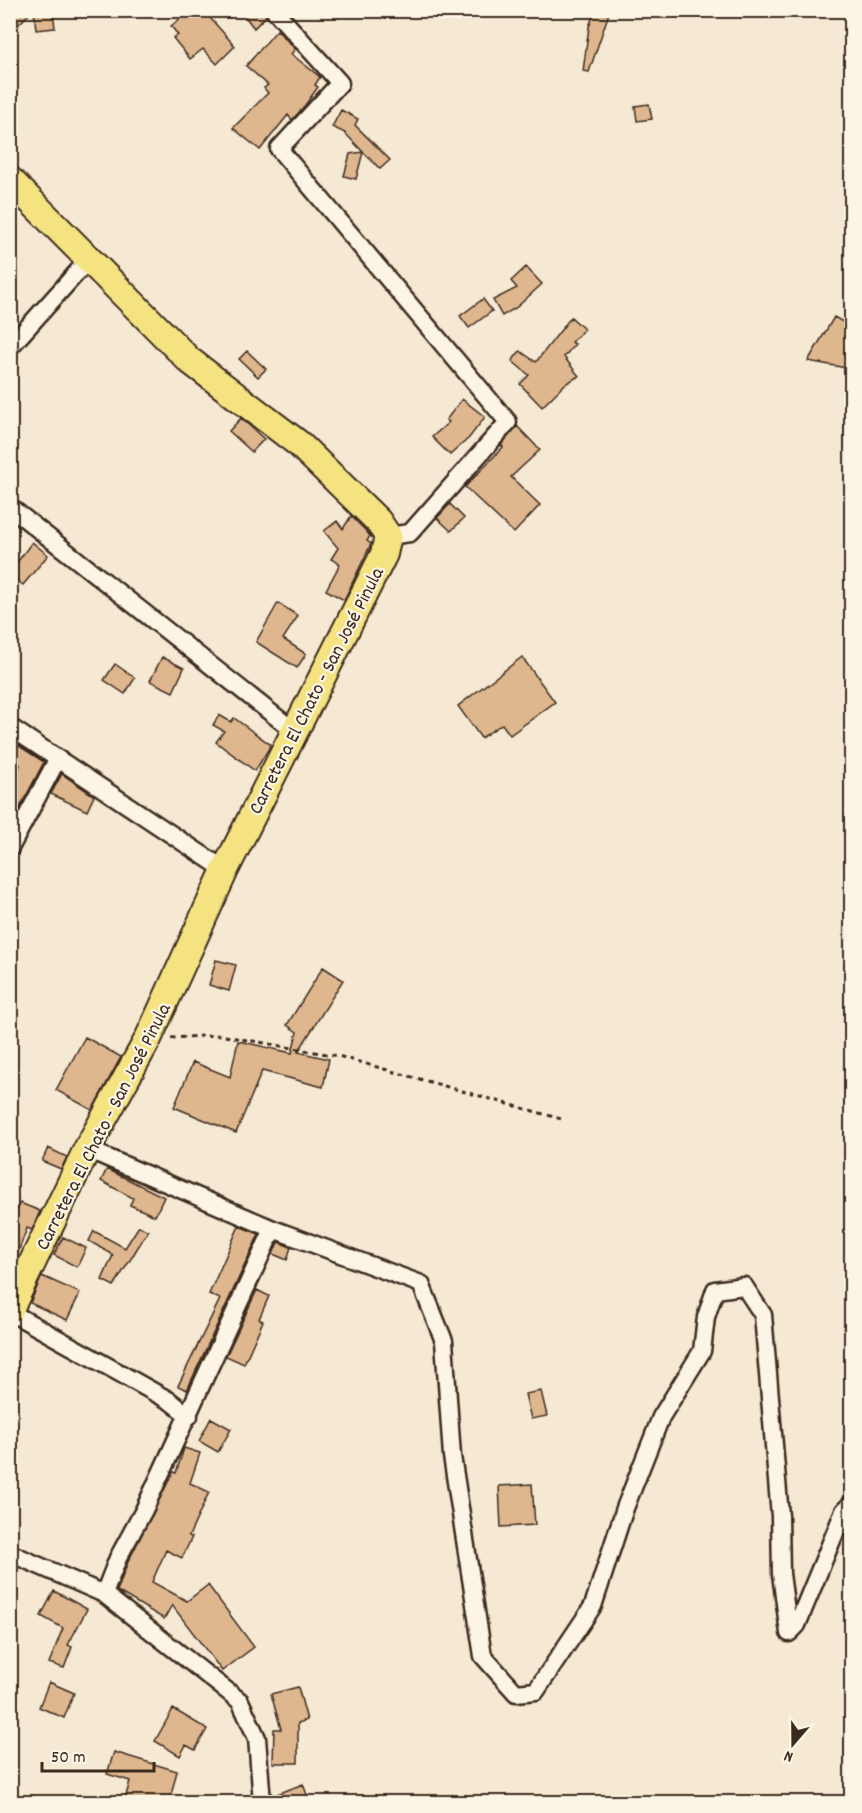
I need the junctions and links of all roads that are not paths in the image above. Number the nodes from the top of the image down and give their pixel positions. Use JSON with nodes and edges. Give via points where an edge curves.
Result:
{"nodes":[{"id":1,"x":274,"y":10,"type":"edge"},
{"id":2,"x":10,"y":180,"type":"edge"},
{"id":3,"x":89,"y":259,"type":"junction"},
{"id":4,"x":10,"y":347,"type":"edge"},
{"id":5,"x":10,"y":507,"type":"edge"},
{"id":6,"x":388,"y":536,"type":"junction"},
{"id":7,"x":10,"y":728,"type":"edge"},
{"id":8,"x":294,"y":731,"type":"junction"},
{"id":9,"x":57,"y":760,"type":"junction"},
{"id":10,"x":10,"y":848,"type":"edge"},
{"id":11,"x":225,"y":870,"type":"junction"},
{"id":12,"x":87,"y":1149,"type":"junction"},
{"id":13,"x":273,"y":1229,"type":"junction"},
{"id":14,"x":10,"y":1311,"type":"edge"},
{"id":15,"x":189,"y":1416,"type":"junction"},
{"id":16,"x":852,"y":1503,"type":"edge"},
{"id":17,"x":10,"y":1553,"type":"edge"},
{"id":18,"x":104,"y":1594,"type":"junction"},
{"id":19,"x":262,"y":1803,"type":"edge"}],
"edges":[{"from":1,"to":6,"type":"street","via":[[340,83],[279,149],[508,422],[410,533]]},
{"from":2,"to":3,"type":"main road"},
{"from":3,"to":4,"type":"street"},
{"from":3,"to":6,"type":"main road","via":[[189,360],[299,444],[378,521]]},
{"from":5,"to":8,"type":"street"},
{"from":6,"to":8,"type":"main road","name":"Carretera El Chato - San José Pinula","via":[[384,554]]},
{"from":7,"to":9,"type":"street"},
{"from":8,"to":11,"type":"main road","name":"Carretera El Chato - San José Pinula"},
{"from":9,"to":10,"type":"street"},
{"from":9,"to":11,"type":"street"},
{"from":11,"to":12,"type":"main road","name":"Carretera El Chato - San José Pinula","via":[[148,1039]]},
{"from":12,"to":13,"type":"street"},
{"from":12,"to":14,"type":"main road","name":"Carretera El Chato - San José Pinula"},
{"from":13,"to":15,"type":"street"},
{"from":13,"to":16,"type":"street","via":[[421,1284],[444,1341],[453,1456],[483,1656],[516,1693],[536,1691],[593,1606],[625,1508],[661,1417],[702,1351],[706,1317],[715,1290],[744,1286],[763,1315],[780,1516],[781,1574],[789,1633],[797,1625],[844,1511]]},
{"from":14,"to":15,"type":"street","via":[[161,1396]]},
{"from":15,"to":18,"type":"street"},
{"from":17,"to":18,"type":"street"},
{"from":18,"to":19,"type":"street","via":[[240,1701],[257,1738]]}]}
